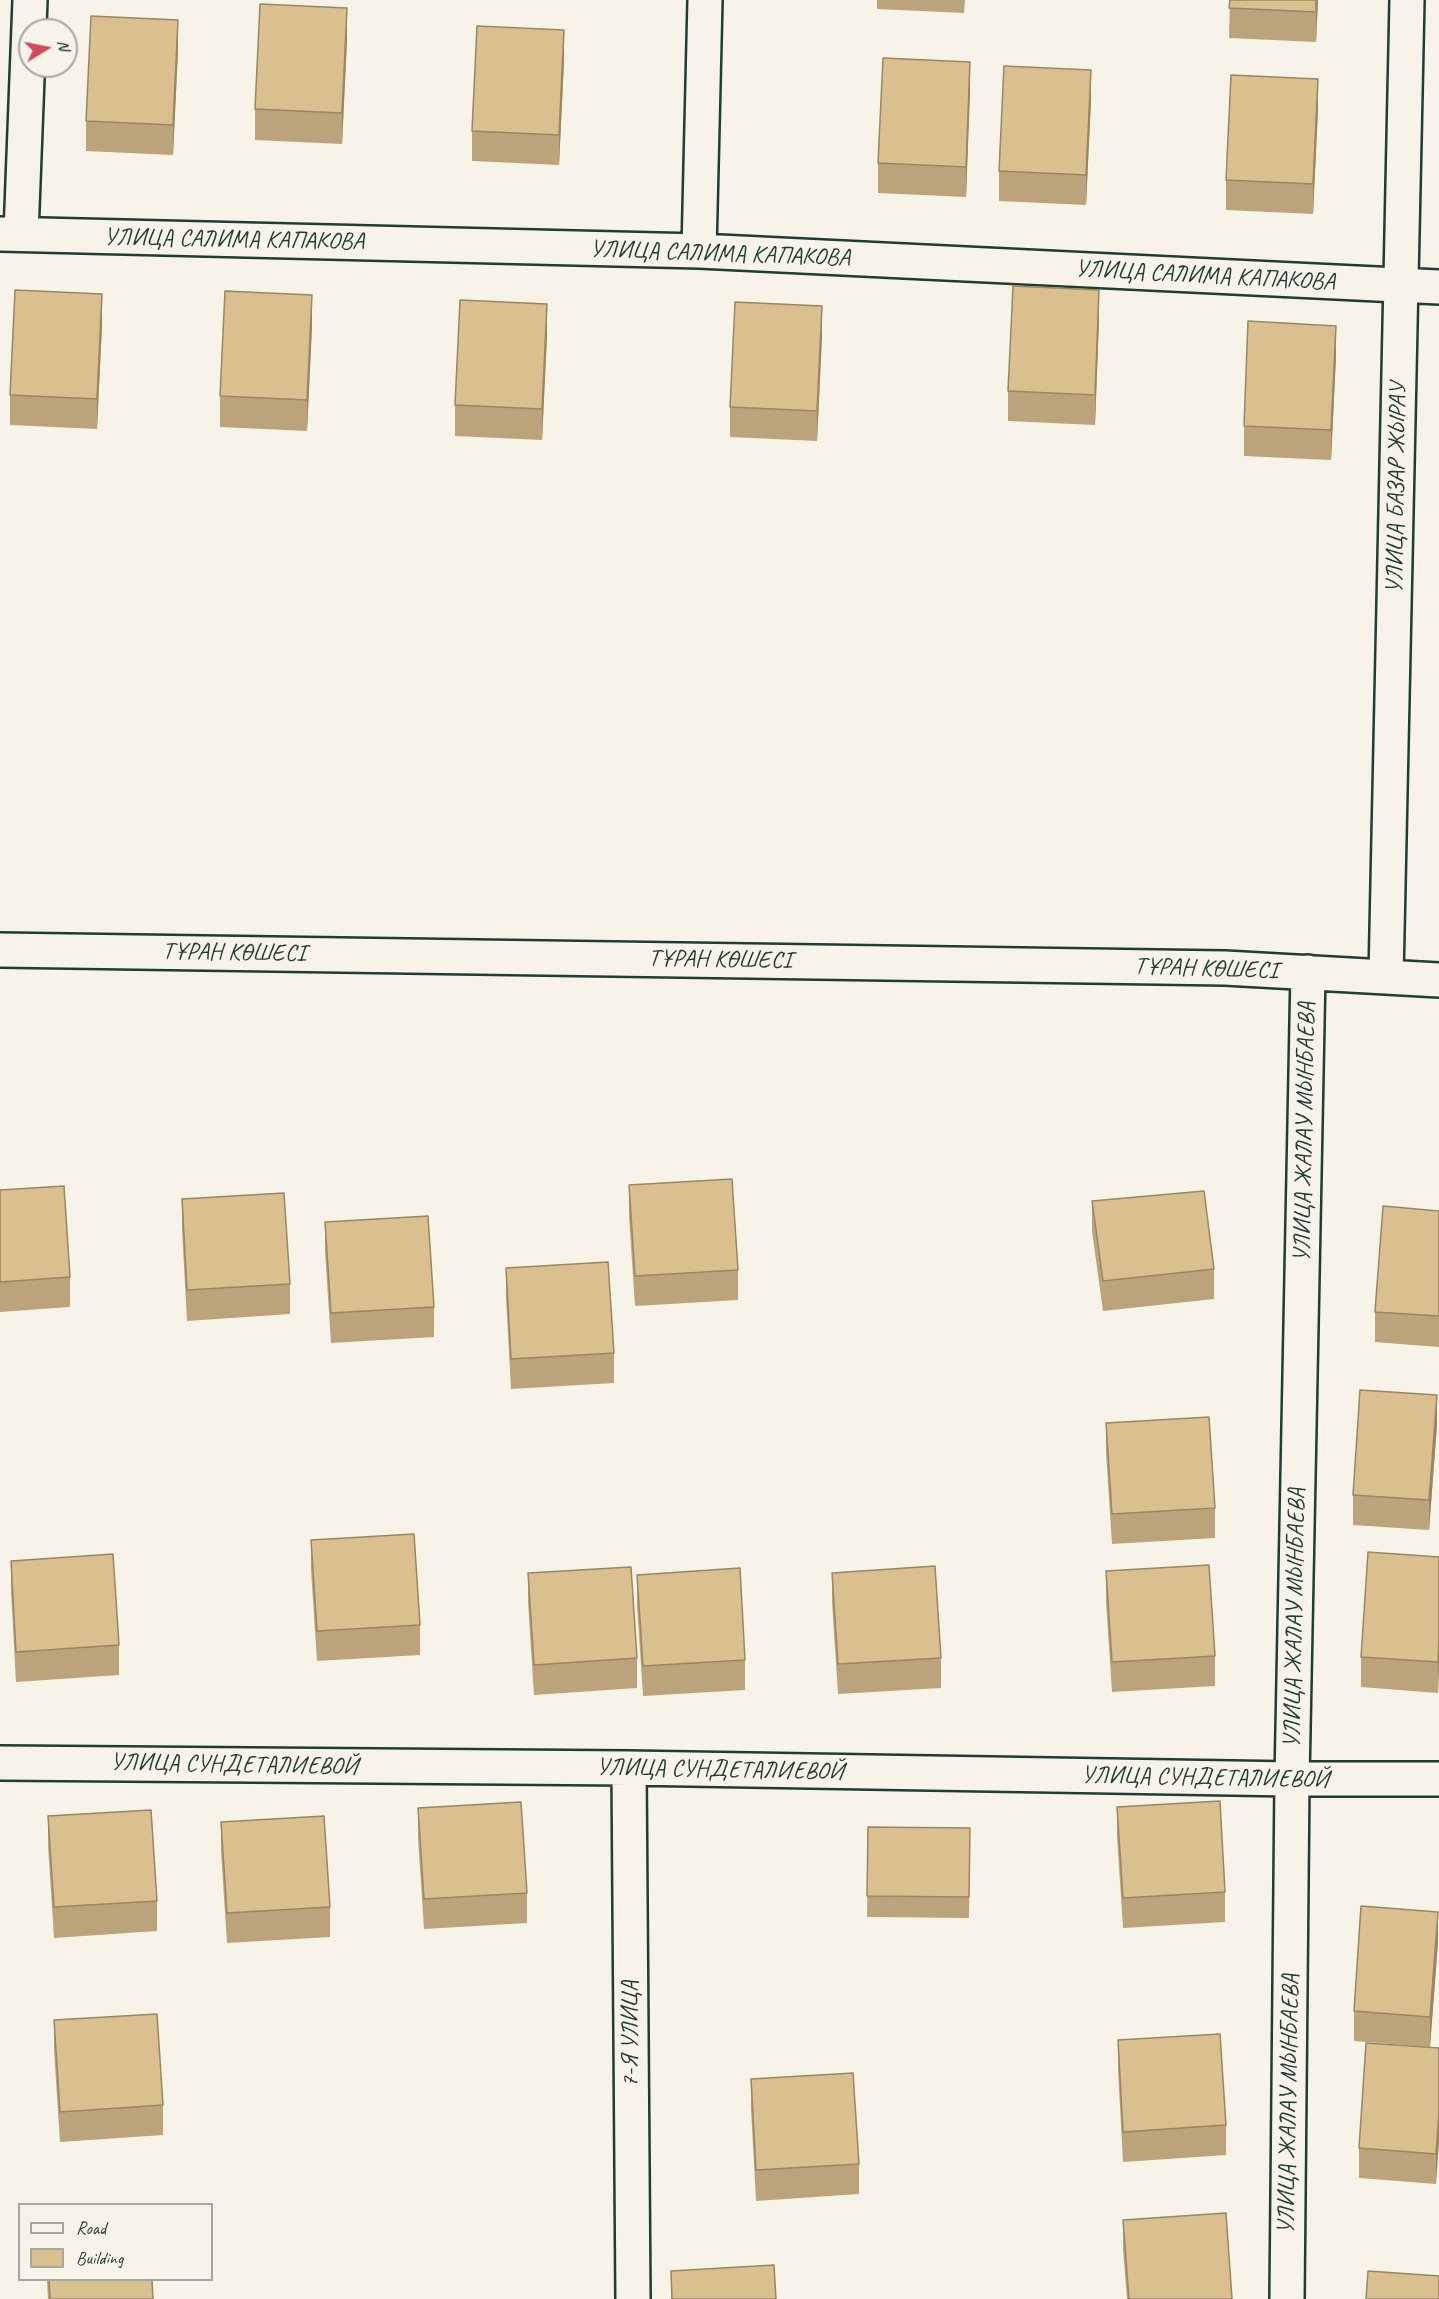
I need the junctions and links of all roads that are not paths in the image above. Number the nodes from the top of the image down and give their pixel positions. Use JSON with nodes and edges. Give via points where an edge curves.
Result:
{"nodes":[{"id":1,"x":30,"y":0,"type":"edge"},
{"id":2,"x":705,"y":0,"type":"edge"},
{"id":3,"x":1407,"y":0,"type":"edge"},
{"id":4,"x":11,"y":234,"type":"edge"},
{"id":5,"x":699,"y":251,"type":"junction"},
{"id":6,"x":1401,"y":285,"type":"junction"},
{"id":7,"x":1439,"y":287,"type":"edge"},
{"id":8,"x":0,"y":950,"type":"edge"},
{"id":9,"x":1308,"y":972,"type":"junction"},
{"id":10,"x":1386,"y":977,"type":"junction"},
{"id":11,"x":1439,"y":980,"type":"edge"},
{"id":12,"x":0,"y":1763,"type":"edge"},
{"id":13,"x":629,"y":1768,"type":"junction"},
{"id":14,"x":1292,"y":1779,"type":"junction"},
{"id":15,"x":1439,"y":1779,"type":"edge"},
{"id":16,"x":633,"y":2299,"type":"edge"},
{"id":17,"x":1287,"y":2299,"type":"edge"}],
"edges":[{"from":1,"to":4,"type":"street"},
{"from":2,"to":5,"type":"street"},
{"from":3,"to":6,"type":"street","name":"УЛИЦА БАЗАР ЖЫРАУ"},
{"from":4,"to":5,"type":"street","name":"УЛИЦА САЛИМА КАПАКОВА"},
{"from":5,"to":6,"type":"street","name":"УЛИЦА САЛИМА КАПАКОВА"},
{"from":6,"to":7,"type":"street","name":"УЛИЦА САЛИМА КАПАКОВА"},
{"from":6,"to":10,"type":"street","name":"УЛИЦА БАЗАР ЖЫРАУ"},
{"from":8,"to":9,"type":"street","name":"ТҰРАН КӨШЕСІ"},
{"from":9,"to":10,"type":"street","name":"ТҰРАН КӨШЕСІ"},
{"from":9,"to":14,"type":"street","name":"УЛИЦА ЖАЛАУ МЫНБАЕВА"},
{"from":10,"to":11,"type":"street","name":"ТҰРАН КӨШЕСІ"},
{"from":12,"to":13,"type":"street","name":"УЛИЦА СУНДЕТАЛИЕВОЙ"},
{"from":13,"to":14,"type":"street","name":"УЛИЦА СУНДЕТАЛИЕВОЙ"},
{"from":13,"to":16,"type":"street","name":"7-Я УЛИЦА"},
{"from":14,"to":15,"type":"street","name":"УЛИЦА СУНДЕТАЛИЕВОЙ"},
{"from":14,"to":17,"type":"street","name":"УЛИЦА ЖАЛАУ МЫНБАЕВА"}]}
